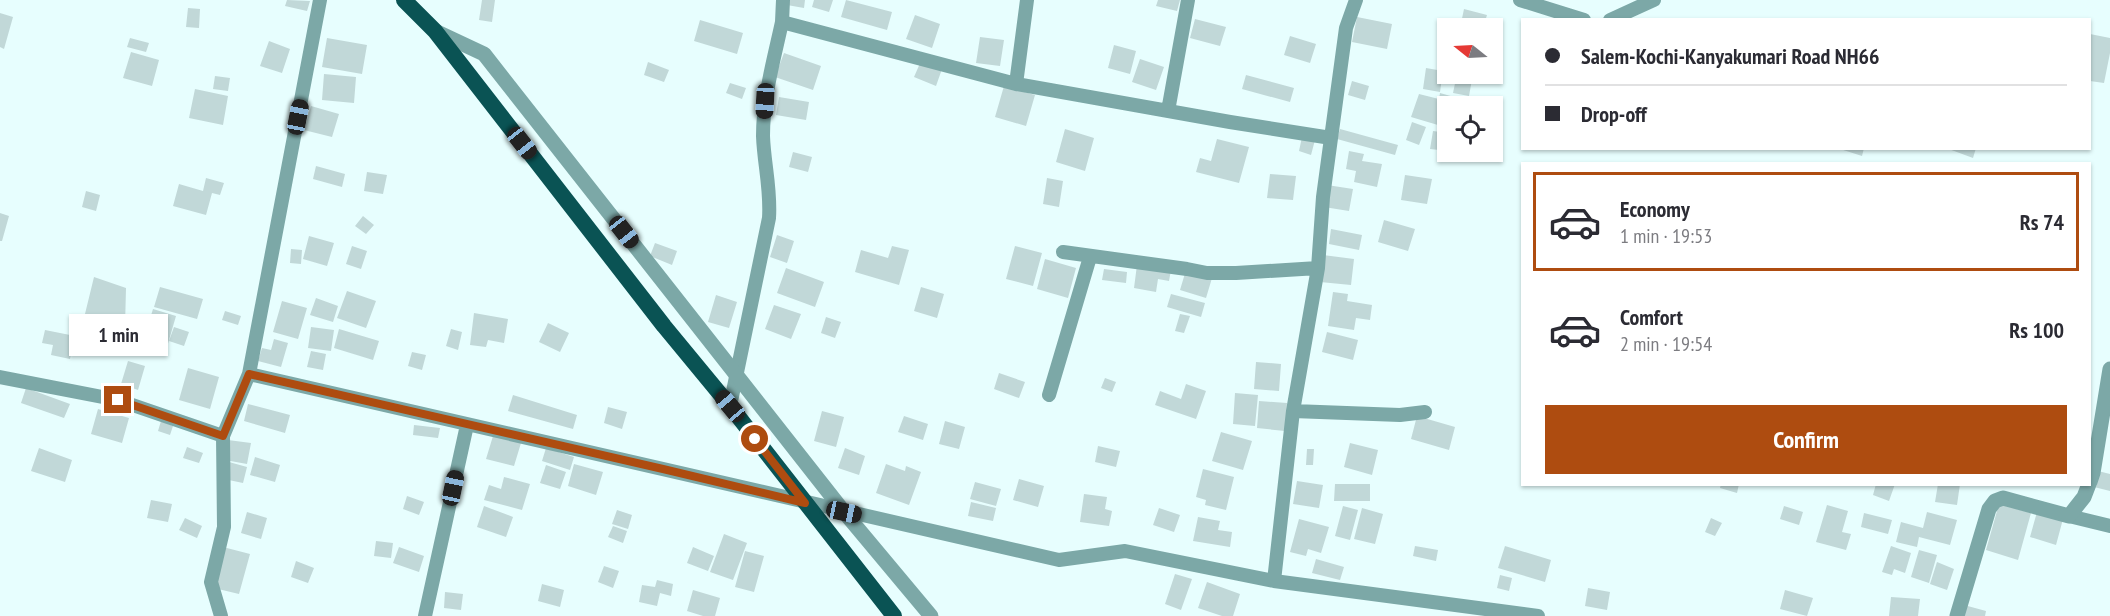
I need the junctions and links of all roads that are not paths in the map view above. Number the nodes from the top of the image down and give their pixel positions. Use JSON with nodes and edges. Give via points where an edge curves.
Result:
{"nodes":[{"id":1,"x":320,"y":0,"type":"edge"},
{"id":2,"x":404,"y":0,"type":"edge"},
{"id":3,"x":783,"y":0,"type":"edge"},
{"id":4,"x":1028,"y":0,"type":"edge"},
{"id":5,"x":1188,"y":0,"type":"edge"},
{"id":6,"x":1356,"y":0,"type":"edge"},
{"id":7,"x":1520,"y":0,"type":"edge"},
{"id":8,"x":1654,"y":0,"type":"edge"},
{"id":9,"x":1578,"y":18,"type":"edge"},
{"id":10,"x":1614,"y":18,"type":"edge"},
{"id":11,"x":782,"y":22,"type":"junction"},
{"id":12,"x":435,"y":31,"type":"junction"},
{"id":13,"x":1016,"y":84,"type":"junction"},
{"id":14,"x":1168,"y":111,"type":"junction"},
{"id":15,"x":1331,"y":138,"type":"junction"},
{"id":16,"x":1063,"y":252,"type":"dead end"},
{"id":17,"x":1090,"y":257,"type":"junction"},
{"id":18,"x":1318,"y":268,"type":"junction"},
{"id":19,"x":2110,"y":369,"type":"edge"},
{"id":20,"x":249,"y":374,"type":"junction"},
{"id":21,"x":736,"y":375,"type":"junction"},
{"id":22,"x":0,"y":377,"type":"edge"},
{"id":23,"x":1049,"y":395,"type":"dead end"},
{"id":24,"x":730,"y":406,"type":"junction"},
{"id":25,"x":1293,"y":411,"type":"junction"},
{"id":26,"x":1425,"y":412,"type":"dead end"},
{"id":27,"x":467,"y":424,"type":"junction"},
{"id":28,"x":2095,"y":425,"type":"edge"},
{"id":29,"x":223,"y":436,"type":"junction"},
{"id":30,"x":2091,"y":478,"type":"edge"},
{"id":31,"x":2088,"y":486,"type":"edge"},
{"id":32,"x":805,"y":503,"type":"junction"},
{"id":33,"x":844,"y":512,"type":"junction"},
{"id":34,"x":2069,"y":516,"type":"junction"},
{"id":35,"x":2110,"y":526,"type":"edge"},
{"id":36,"x":1274,"y":580,"type":"junction"},
{"id":37,"x":221,"y":616,"type":"edge"},
{"id":38,"x":425,"y":616,"type":"edge"},
{"id":39,"x":894,"y":616,"type":"edge"},
{"id":40,"x":931,"y":616,"type":"edge"},
{"id":41,"x":1538,"y":616,"type":"edge"},
{"id":42,"x":1957,"y":616,"type":"edge"}],
"edges":[{"from":1,"to":20,"type":"street"},
{"from":2,"to":12,"type":"highway"},
{"from":3,"to":11,"type":"street"},
{"from":4,"to":13,"type":"street"},
{"from":5,"to":14,"type":"street"},
{"from":6,"to":15,"type":"street","via":[[1346,28]]},
{"from":7,"to":9,"type":"street"},
{"from":8,"to":10,"type":"street"},
{"from":11,"to":13,"type":"street"},
{"from":11,"to":21,"type":"street","via":[[765,101],[763,136],[771,197],[769,218]]},
{"from":12,"to":21,"type":"street","via":[[484,54]]},
{"from":12,"to":24,"type":"highway"},
{"from":13,"to":14,"type":"street"},
{"from":14,"to":15,"type":"street"},
{"from":15,"to":18,"type":"street"},
{"from":16,"to":17,"type":"street"},
{"from":17,"to":18,"type":"street","via":[[1207,273]]},
{"from":17,"to":23,"type":"street"},
{"from":18,"to":25,"type":"street"},
{"from":19,"to":28,"type":"street"},
{"from":20,"to":27,"type":"street"},
{"from":20,"to":29,"type":"street"},
{"from":21,"to":24,"type":"street"},
{"from":21,"to":33,"type":"street"},
{"from":22,"to":29,"type":"street","via":[[118,400]]},
{"from":24,"to":32,"type":"highway"},
{"from":25,"to":26,"type":"street","via":[[1400,415]]},
{"from":25,"to":36,"type":"street"},
{"from":27,"to":32,"type":"street"},
{"from":27,"to":38,"type":"street"},
{"from":28,"to":30,"type":"street"},
{"from":29,"to":37,"type":"street","via":[[224,527],[211,582]]},
{"from":31,"to":34,"type":"street"},
{"from":32,"to":33,"type":"street"},
{"from":32,"to":39,"type":"highway"},
{"from":33,"to":36,"type":"street","via":[[1059,560],[1125,551]]},
{"from":33,"to":40,"type":"street"},
{"from":34,"to":35,"type":"street"},
{"from":34,"to":42,"type":"street","via":[[2003,498],[1995,501],[1989,509]]},
{"from":36,"to":41,"type":"street"}]}
